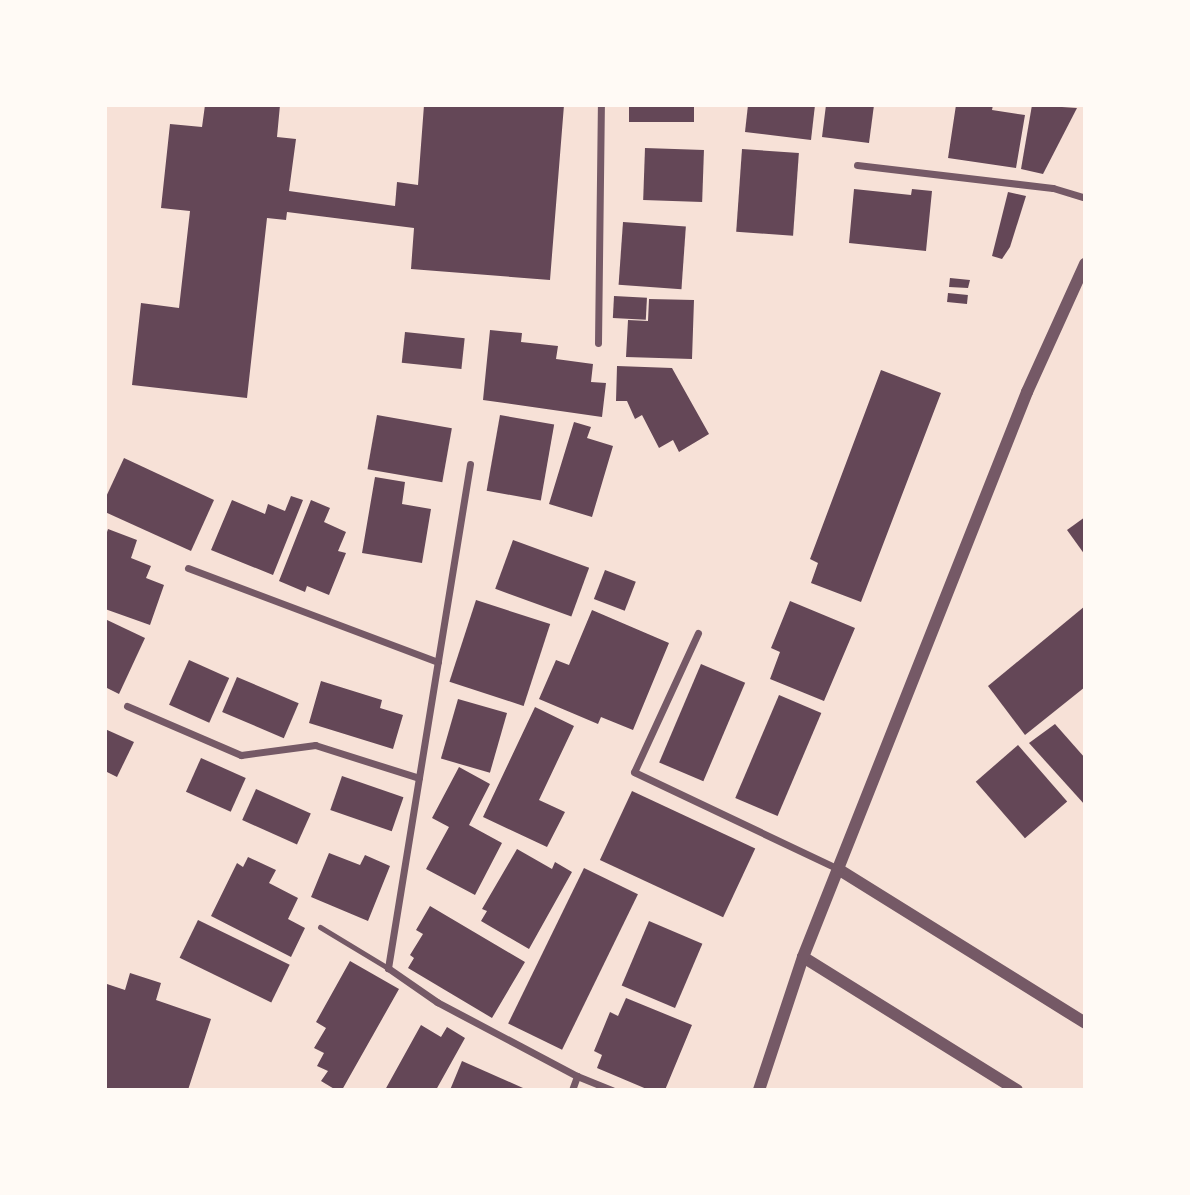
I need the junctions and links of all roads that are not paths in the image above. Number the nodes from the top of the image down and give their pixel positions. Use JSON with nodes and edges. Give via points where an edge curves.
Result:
{"nodes":[{"id":1,"x":601,"y":105,"type":"edge"},
{"id":2,"x":857,"y":165,"type":"dead end"},
{"id":3,"x":1085,"y":198,"type":"edge"},
{"id":4,"x":1085,"y":264,"type":"edge"},
{"id":5,"x":598,"y":343,"type":"dead end"},
{"id":6,"x":470,"y":464,"type":"dead end"},
{"id":7,"x":188,"y":568,"type":"dead end"},
{"id":8,"x":698,"y":633,"type":"dead end"},
{"id":9,"x":438,"y":662,"type":"junction"},
{"id":10,"x":127,"y":706,"type":"dead end"},
{"id":11,"x":419,"y":778,"type":"junction"},
{"id":12,"x":838,"y":869,"type":"junction"},
{"id":13,"x":320,"y":927,"type":"dead end"},
{"id":14,"x":803,"y":957,"type":"junction"},
{"id":15,"x":387,"y":968,"type":"junction"},
{"id":16,"x":1085,"y":1023,"type":"edge"},
{"id":17,"x":577,"y":1076,"type":"junction"},
{"id":18,"x":572,"y":1090,"type":"edge"},
{"id":19,"x":612,"y":1090,"type":"edge"},
{"id":20,"x":759,"y":1090,"type":"edge"},
{"id":21,"x":1017,"y":1090,"type":"edge"}],
"edges":[{"from":1,"to":5,"type":"street"},
{"from":2,"to":3,"type":"street","via":[[1053,188]]},
{"from":4,"to":12,"type":"street","via":[[1027,392]]},
{"from":6,"to":9,"type":"street"},
{"from":7,"to":9,"type":"street"},
{"from":8,"to":12,"type":"street","via":[[634,772]]},
{"from":9,"to":11,"type":"street"},
{"from":10,"to":11,"type":"street","via":[[241,755],[315,745]]},
{"from":11,"to":15,"type":"street"},
{"from":12,"to":14,"type":"street"},
{"from":12,"to":16,"type":"street"},
{"from":13,"to":15,"type":"lane"},
{"from":14,"to":20,"type":"street"},
{"from":14,"to":21,"type":"street"},
{"from":15,"to":17,"type":"street","via":[[437,1002]]},
{"from":17,"to":18,"type":"street"},
{"from":17,"to":19,"type":"street"}]}
